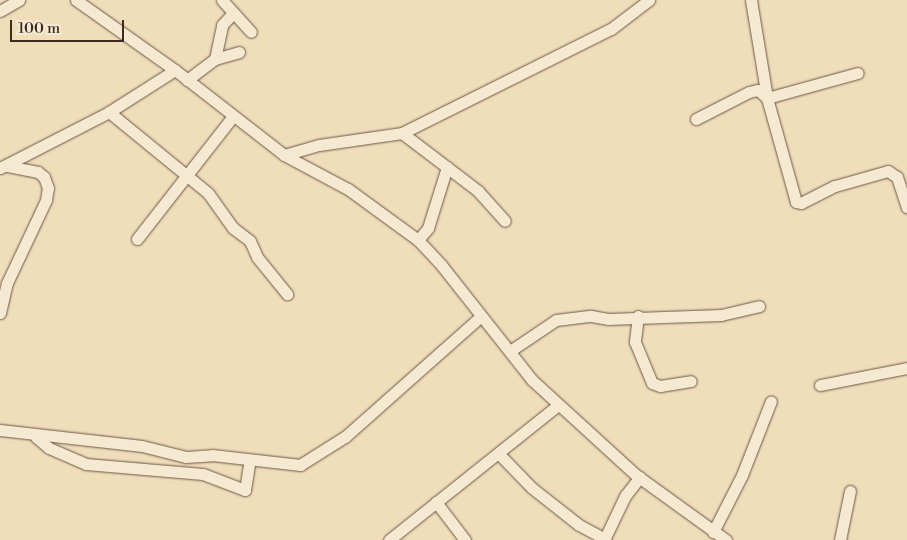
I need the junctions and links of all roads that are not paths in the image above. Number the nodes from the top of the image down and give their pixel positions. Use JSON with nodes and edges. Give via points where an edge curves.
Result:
{"nodes":[{"id":1,"x":19,"y":0,"type":"edge"},
{"id":2,"x":76,"y":0,"type":"edge"},
{"id":3,"x":222,"y":0,"type":"edge"},
{"id":4,"x":649,"y":0,"type":"edge"},
{"id":5,"x":751,"y":0,"type":"edge"},
{"id":6,"x":0,"y":11,"type":"edge"},
{"id":7,"x":233,"y":13,"type":"junction"},
{"id":8,"x":251,"y":32,"type":"dead end"},
{"id":9,"x":238,"y":52,"type":"dead end"},
{"id":10,"x":215,"y":60,"type":"junction"},
{"id":11,"x":175,"y":70,"type":"junction"},
{"id":12,"x":858,"y":73,"type":"dead end"},
{"id":13,"x":187,"y":80,"type":"junction"},
{"id":14,"x":767,"y":98,"type":"junction"},
{"id":15,"x":110,"y":112,"type":"junction"},
{"id":16,"x":233,"y":116,"type":"junction"},
{"id":17,"x":696,"y":119,"type":"dead end"},
{"id":18,"x":402,"y":133,"type":"junction"},
{"id":19,"x":284,"y":155,"type":"junction"},
{"id":20,"x":3,"y":167,"type":"edge"},
{"id":21,"x":447,"y":167,"type":"junction"},
{"id":22,"x":184,"y":175,"type":"junction"},
{"id":23,"x":907,"y":206,"type":"edge"},
{"id":24,"x":505,"y":221,"type":"dead end"},
{"id":25,"x":137,"y":239,"type":"dead end"},
{"id":26,"x":418,"y":240,"type":"junction"},
{"id":27,"x":287,"y":294,"type":"dead end"},
{"id":28,"x":759,"y":306,"type":"dead end"},
{"id":29,"x":0,"y":313,"type":"edge"},
{"id":30,"x":638,"y":316,"type":"junction"},
{"id":31,"x":480,"y":317,"type":"junction"},
{"id":32,"x":510,"y":352,"type":"junction"},
{"id":33,"x":907,"y":368,"type":"edge"},
{"id":34,"x":692,"y":380,"type":"dead end"},
{"id":35,"x":820,"y":386,"type":"dead end"},
{"id":36,"x":771,"y":401,"type":"dead end"},
{"id":37,"x":558,"y":405,"type":"junction"},
{"id":38,"x":0,"y":430,"type":"edge"},
{"id":39,"x":36,"y":437,"type":"junction"},
{"id":40,"x":499,"y":454,"type":"junction"},
{"id":41,"x":250,"y":460,"type":"junction"},
{"id":42,"x":640,"y":477,"type":"junction"},
{"id":43,"x":850,"y":491,"type":"dead end"},
{"id":44,"x":436,"y":502,"type":"junction"},
{"id":45,"x":714,"y":532,"type":"junction"},
{"id":46,"x":389,"y":540,"type":"edge"},
{"id":47,"x":465,"y":540,"type":"edge"},
{"id":48,"x":604,"y":540,"type":"edge"},
{"id":49,"x":726,"y":540,"type":"edge"},
{"id":50,"x":840,"y":540,"type":"edge"}],
"edges":[{"from":1,"to":6,"type":"street"},
{"from":2,"to":11,"type":"street"},
{"from":3,"to":7,"type":"street"},
{"from":4,"to":18,"type":"street","via":[[611,29]]},
{"from":5,"to":14,"type":"street"},
{"from":7,"to":8,"type":"street"},
{"from":7,"to":10,"type":"street","via":[[222,25]]},
{"from":9,"to":10,"type":"street"},
{"from":10,"to":13,"type":"street"},
{"from":11,"to":13,"type":"street"},
{"from":11,"to":15,"type":"street"},
{"from":12,"to":14,"type":"street"},
{"from":13,"to":16,"type":"street"},
{"from":14,"to":17,"type":"street","via":[[758,90],[749,92]]},
{"from":14,"to":23,"type":"street","via":[[796,202],[801,203],[835,186],[888,172],[897,177]]},
{"from":15,"to":20,"type":"street"},
{"from":15,"to":22,"type":"street"},
{"from":16,"to":19,"type":"street"},
{"from":16,"to":22,"type":"street"},
{"from":18,"to":19,"type":"street","via":[[318,145]]},
{"from":18,"to":21,"type":"street"},
{"from":19,"to":26,"type":"street","via":[[348,189]]},
{"from":20,"to":29,"type":"street","via":[[38,172],[48,188],[46,200],[7,283]]},
{"from":21,"to":24,"type":"street","via":[[478,191]]},
{"from":21,"to":26,"type":"street","via":[[428,228]]},
{"from":22,"to":25,"type":"street"},
{"from":22,"to":27,"type":"street","via":[[208,193],[233,228],[250,241],[257,258]]},
{"from":26,"to":31,"type":"street"},
{"from":28,"to":30,"type":"street","via":[[721,315]]},
{"from":30,"to":32,"type":"street","via":[[556,320]]},
{"from":30,"to":34,"type":"street","via":[[635,342],[652,383],[660,386]]},
{"from":31,"to":32,"type":"street"},
{"from":31,"to":41,"type":"street","via":[[339,441],[300,465]]},
{"from":32,"to":37,"type":"street"},
{"from":33,"to":35,"type":"street"},
{"from":36,"to":45,"type":"street","via":[[742,476]]},
{"from":37,"to":40,"type":"street"},
{"from":37,"to":42,"type":"street"},
{"from":38,"to":39,"type":"street"},
{"from":39,"to":41,"type":"street","via":[[142,446],[186,457],[212,454]]},
{"from":39,"to":41,"type":"street","via":[[49,448],[86,464],[180,470],[210,476],[245,490]]},
{"from":40,"to":44,"type":"street"},
{"from":40,"to":48,"type":"street","via":[[532,488]]},
{"from":42,"to":45,"type":"street"},
{"from":42,"to":48,"type":"street","via":[[625,496]]},
{"from":43,"to":50,"type":"street"},
{"from":44,"to":46,"type":"street"},
{"from":44,"to":47,"type":"street"},
{"from":45,"to":49,"type":"street"}]}
